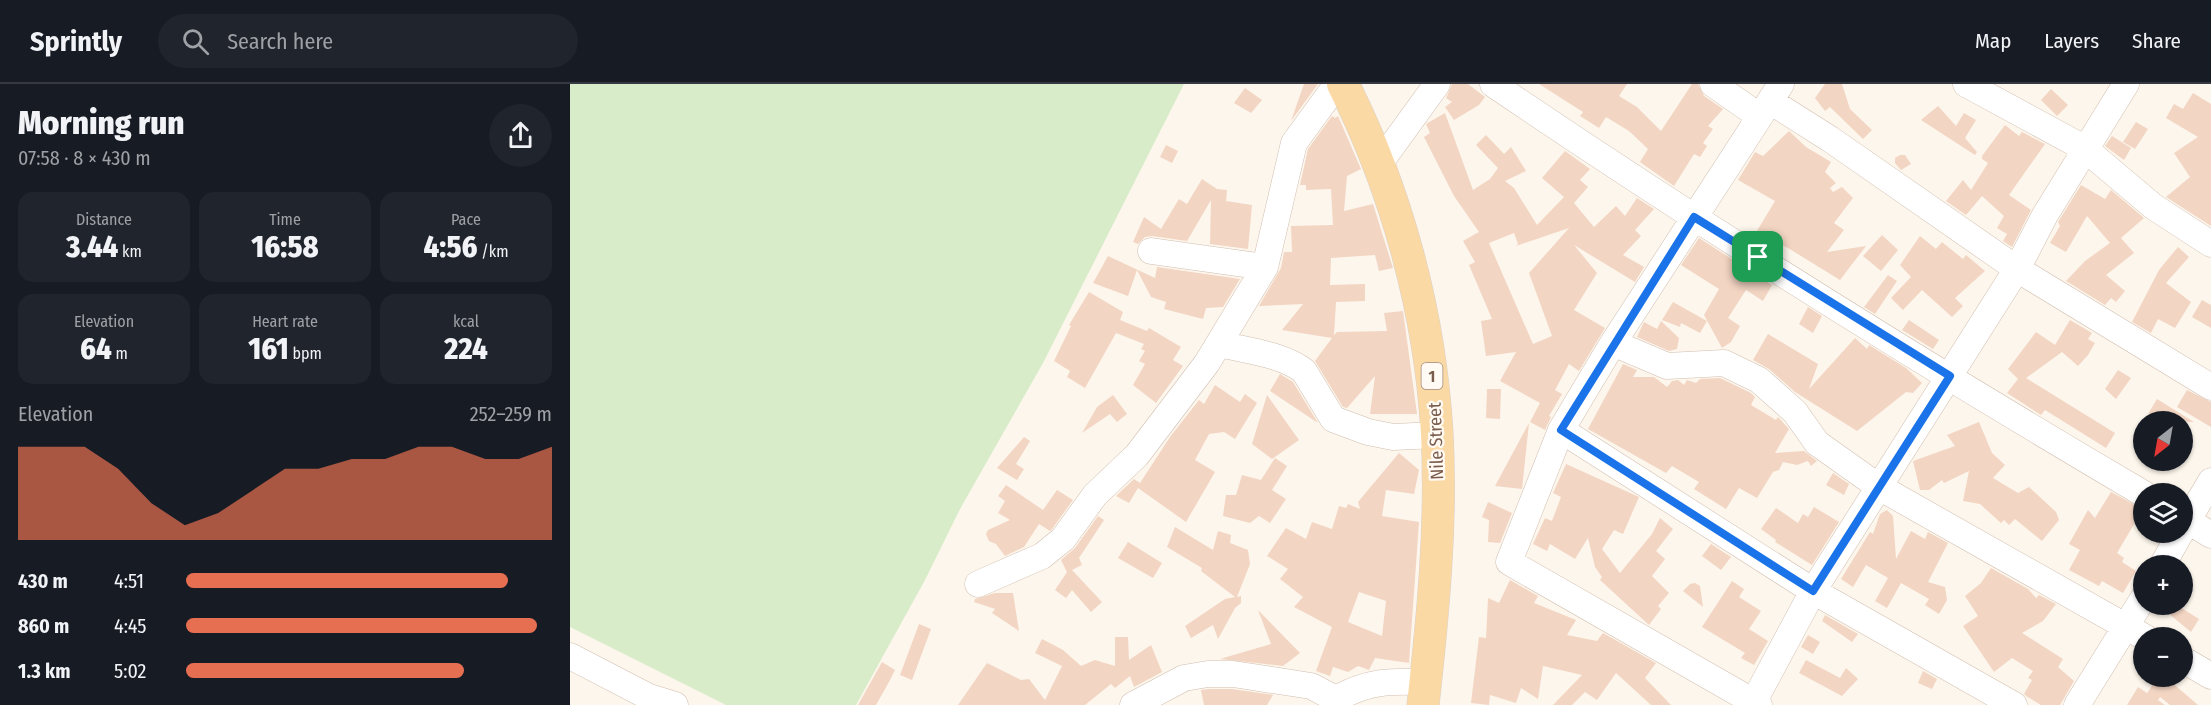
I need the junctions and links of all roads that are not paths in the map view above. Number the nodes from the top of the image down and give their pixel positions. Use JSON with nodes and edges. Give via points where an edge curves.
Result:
{"nodes":[{"id":1,"x":1337,"y":84,"type":"edge"},
{"id":2,"x":1343,"y":84,"type":"edge"},
{"id":3,"x":1437,"y":84,"type":"edge"},
{"id":4,"x":1493,"y":84,"type":"edge"},
{"id":5,"x":1713,"y":84,"type":"edge"},
{"id":6,"x":1966,"y":84,"type":"edge"},
{"id":7,"x":2126,"y":84,"type":"edge"},
{"id":8,"x":1770,"y":100,"type":"edge"},
{"id":9,"x":2084,"y":148,"type":"junction"},
{"id":10,"x":1378,"y":164,"type":"junction"},
{"id":11,"x":1694,"y":217,"type":"junction"},
{"id":12,"x":2211,"y":244,"type":"edge"},
{"id":13,"x":1151,"y":250,"type":"dead end"},
{"id":14,"x":1265,"y":267,"type":"junction"},
{"id":15,"x":2018,"y":269,"type":"junction"},
{"id":16,"x":1613,"y":343,"type":"junction"},
{"id":17,"x":1220,"y":344,"type":"junction"},
{"id":18,"x":1950,"y":376,"type":"junction"},
{"id":19,"x":2211,"y":387,"type":"edge"},
{"id":20,"x":1561,"y":430,"type":"junction"},
{"id":21,"x":1437,"y":435,"type":"junction"},
{"id":22,"x":2211,"y":481,"type":"edge"},
{"id":23,"x":1879,"y":487,"type":"junction"},
{"id":24,"x":2133,"y":487,"type":"edge"},
{"id":25,"x":2193,"y":510,"type":"edge"},
{"id":26,"x":2193,"y":528,"type":"edge"},
{"id":27,"x":2211,"y":535,"type":"edge"},
{"id":28,"x":978,"y":584,"type":"dead end"},
{"id":29,"x":1813,"y":591,"type":"junction"},
{"id":30,"x":2133,"y":630,"type":"edge"},
{"id":31,"x":2133,"y":636,"type":"edge"},
{"id":32,"x":570,"y":656,"type":"edge"},
{"id":33,"x":2193,"y":665,"type":"edge"},
{"id":34,"x":2211,"y":676,"type":"edge"},
{"id":35,"x":1424,"y":694,"type":"edge"},
{"id":36,"x":1755,"y":704,"type":"edge"},
{"id":37,"x":675,"y":705,"type":"edge"},
{"id":38,"x":1133,"y":705,"type":"edge"},
{"id":39,"x":2014,"y":705,"type":"edge"},
{"id":40,"x":2077,"y":705,"type":"edge"}],
"edges":[{"from":1,"to":14,"type":"street","via":[[1294,143]]},
{"from":2,"to":10,"type":"main road","name":"Nile Street","number":"1"},
{"from":3,"to":10,"type":"street"},
{"from":4,"to":11,"type":"street"},
{"from":5,"to":8,"type":"street"},
{"from":6,"to":9,"type":"street"},
{"from":7,"to":9,"type":"street"},
{"from":8,"to":11,"type":"street"},
{"from":8,"to":15,"type":"street"},
{"from":9,"to":12,"type":"street","via":[[2154,207]]},
{"from":9,"to":15,"type":"street"},
{"from":10,"to":21,"type":"main road","name":"Nile Street","number":"1","via":[[1419,298]]},
{"from":11,"to":16,"type":"street"},
{"from":11,"to":18,"type":"street"},
{"from":13,"to":14,"type":"street"},
{"from":14,"to":17,"type":"street"},
{"from":15,"to":18,"type":"street"},
{"from":15,"to":19,"type":"street"},
{"from":16,"to":20,"type":"street"},
{"from":16,"to":23,"type":"street","via":[[1667,366],[1724,363],[1759,380],[1795,412],[1817,444]]},
{"from":17,"to":21,"type":"street","via":[[1298,367],[1333,419],[1393,437]]},
{"from":17,"to":28,"type":"street","via":[[1137,455],[1095,495],[1063,539],[1042,556]]},
{"from":18,"to":23,"type":"street"},
{"from":18,"to":24,"type":"street"},
{"from":20,"to":29,"type":"street"},
{"from":20,"to":36,"type":"street","via":[[1509,562]]},
{"from":21,"to":35,"type":"main road","name":"Nile Street","number":"1","via":[[1434,594]]},
{"from":22,"to":25,"type":"street"},
{"from":23,"to":29,"type":"street"},
{"from":23,"to":30,"type":"street"},
{"from":26,"to":27,"type":"street"},
{"from":29,"to":36,"type":"street"},
{"from":29,"to":39,"type":"street"},
{"from":31,"to":40,"type":"street"},
{"from":32,"to":37,"type":"street","via":[[649,697]]},
{"from":33,"to":34,"type":"street"},
{"from":35,"to":38,"type":"street","via":[[1383,681],[1336,699],[1311,686],[1208,674],[1184,678]]}]}
